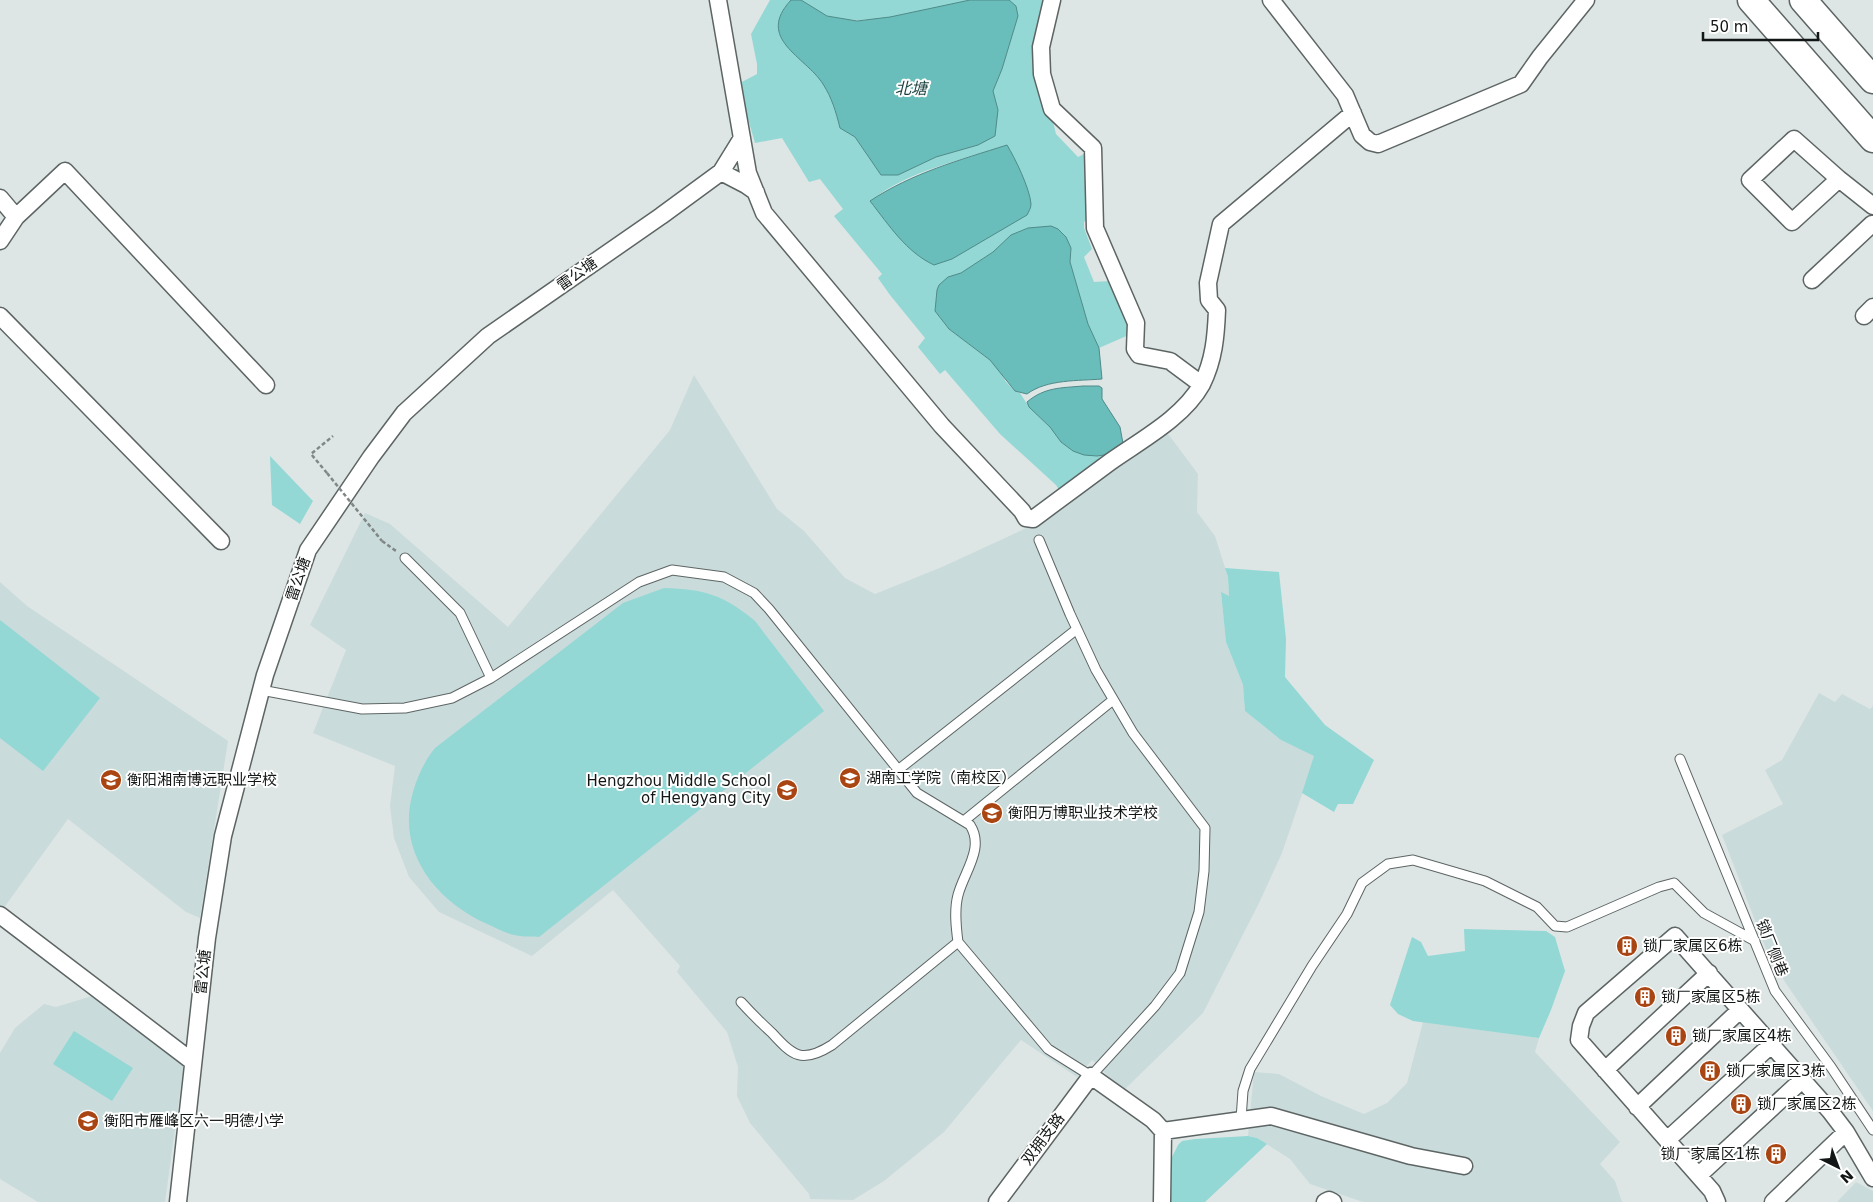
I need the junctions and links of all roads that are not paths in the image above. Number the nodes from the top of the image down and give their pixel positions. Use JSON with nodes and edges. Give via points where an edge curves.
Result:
{"nodes":[{"id":1,"x":718,"y":0,"type":"edge"},
{"id":2,"x":1052,"y":0,"type":"edge"},
{"id":3,"x":1271,"y":0,"type":"edge"},
{"id":4,"x":1586,"y":0,"type":"edge"},
{"id":5,"x":1751,"y":0,"type":"edge"},
{"id":6,"x":1803,"y":0,"type":"edge"},
{"id":7,"x":1873,"y":80,"type":"edge"},
{"id":8,"x":1353,"y":113,"type":"junction"},
{"id":9,"x":742,"y":138,"type":"junction"},
{"id":10,"x":1873,"y":139,"type":"edge"},
{"id":11,"x":721,"y":172,"type":"junction"},
{"id":12,"x":1839,"y":179,"type":"junction"},
{"id":13,"x":756,"y":192,"type":"junction"},
{"id":14,"x":0,"y":198,"type":"edge"},
{"id":15,"x":1871,"y":204,"type":"edge"},
{"id":16,"x":16,"y":217,"type":"junction"},
{"id":17,"x":1872,"y":225,"type":"edge"},
{"id":18,"x":0,"y":241,"type":"edge"},
{"id":19,"x":1812,"y":280,"type":"dead end"},
{"id":20,"x":0,"y":316,"type":"edge"},
{"id":21,"x":1201,"y":384,"type":"junction"},
{"id":22,"x":266,"y":385,"type":"dead end"},
{"id":23,"x":221,"y":540,"type":"dead end"},
{"id":24,"x":1039,"y":540,"type":"dead end"},
{"id":25,"x":405,"y":558,"type":"road end"},
{"id":26,"x":1077,"y":629,"type":"junction"},
{"id":27,"x":491,"y":678,"type":"junction"},
{"id":28,"x":261,"y":690,"type":"junction"},
{"id":29,"x":1113,"y":700,"type":"junction"},
{"id":30,"x":1680,"y":758,"type":"dead end"},
{"id":31,"x":898,"y":770,"type":"junction"},
{"id":32,"x":965,"y":820,"type":"junction"},
{"id":33,"x":0,"y":915,"type":"edge"},
{"id":34,"x":1754,"y":941,"type":"junction"},
{"id":35,"x":958,"y":942,"type":"junction"},
{"id":36,"x":1709,"y":973,"type":"junction"},
{"id":37,"x":741,"y":1002,"type":"dead end"},
{"id":38,"x":1740,"y":1010,"type":"junction"},
{"id":39,"x":1771,"y":1045,"type":"junction"},
{"id":40,"x":193,"y":1062,"type":"junction"},
{"id":41,"x":1605,"y":1070,"type":"junction"},
{"id":42,"x":1091,"y":1076,"type":"junction"},
{"id":43,"x":1802,"y":1080,"type":"junction"},
{"id":44,"x":1637,"y":1107,"type":"junction"},
{"id":45,"x":1241,"y":1119,"type":"junction"},
{"id":46,"x":1873,"y":1130,"type":"edge"},
{"id":47,"x":1163,"y":1131,"type":"junction"},
{"id":48,"x":1846,"y":1132,"type":"junction"},
{"id":49,"x":1668,"y":1140,"type":"junction"},
{"id":50,"x":1464,"y":1166,"type":"dead end"},
{"id":51,"x":1699,"y":1176,"type":"junction"},
{"id":52,"x":1873,"y":1178,"type":"edge"},
{"id":53,"x":178,"y":1202,"type":"edge"},
{"id":54,"x":997,"y":1202,"type":"edge"},
{"id":55,"x":1162,"y":1202,"type":"edge"},
{"id":56,"x":1325,"y":1202,"type":"edge"},
{"id":57,"x":1333,"y":1202,"type":"edge"},
{"id":58,"x":1716,"y":1202,"type":"edge"},
{"id":59,"x":1773,"y":1202,"type":"edge"}],
"edges":[{"from":1,"to":9,"type":"street"},
{"from":2,"to":21,"type":"street","via":[[1042,47],[1042,74],[1052,109],[1093,148],[1095,228],[1136,323],[1135,348],[1139,355],[1170,361]]},
{"from":3,"to":8,"type":"street","via":[[1345,95]]},
{"from":4,"to":8,"type":"street","via":[[1521,84],[1378,144],[1362,135]]},
{"from":5,"to":10,"type":"main road"},
{"from":6,"to":7,"type":"main road"},
{"from":8,"to":21,"type":"street","via":[[1220,224],[1208,283],[1209,300],[1217,310],[1215,346]]},
{"from":9,"to":11,"type":"street","name":"雷公塘"},
{"from":9,"to":13,"type":"street","via":[[748,173]]},
{"from":11,"to":13,"type":"street"},
{"from":11,"to":28,"type":"street","name":"雷公塘","via":[[488,336],[404,413],[308,550]]},
{"from":12,"to":12,"type":"street","via":[[1792,222],[1750,180],[1794,139]]},
{"from":12,"to":15,"type":"street"},
{"from":13,"to":21,"type":"street","via":[[764,213],[942,426],[1026,518],[1033,519],[1164,425],[1182,409]]},
{"from":14,"to":16,"type":"street"},
{"from":15,"to":17,"type":"street","via":[[1865,211]]},
{"from":16,"to":18,"type":"street"},
{"from":16,"to":22,"type":"street","via":[[65,171]]},
{"from":17,"to":19,"type":"street"},
{"from":20,"to":23,"type":"street"},
{"from":24,"to":26,"type":"lane"},
{"from":25,"to":27,"type":"lane","via":[[460,613]]},
{"from":26,"to":29,"type":"lane"},
{"from":26,"to":31,"type":"lane"},
{"from":27,"to":28,"type":"lane","via":[[452,698],[405,708],[362,709]]},
{"from":27,"to":31,"type":"lane","via":[[639,582],[672,570],[724,577],[754,593]]},
{"from":28,"to":40,"type":"street","name":"雷公塘","via":[[223,836]]},
{"from":29,"to":32,"type":"lane"},
{"from":29,"to":42,"type":"lane","via":[[1133,734],[1204,828],[1204,871],[1199,912],[1180,972],[1155,1006]]},
{"from":30,"to":34,"type":"lane","name":"锁厂侧巷"},
{"from":31,"to":32,"type":"lane","via":[[917,793]]},
{"from":32,"to":35,"type":"lane","via":[[974,831],[976,842],[973,859],[957,896]]},
{"from":33,"to":40,"type":"street"},
{"from":34,"to":45,"type":"lane","via":[[1704,913],[1674,884],[1659,886],[1567,927],[1555,926],[1536,907],[1484,881],[1413,860],[1388,864],[1362,883],[1347,914],[1250,1069],[1243,1091]]},
{"from":34,"to":46,"type":"lane","name":"锁厂侧巷","via":[[1775,990]]},
{"from":35,"to":37,"type":"lane","via":[[819,1053],[805,1056],[789,1052]]},
{"from":35,"to":42,"type":"lane","via":[[1048,1048]]},
{"from":36,"to":38,"type":"street"},
{"from":36,"to":41,"type":"street"},
{"from":36,"to":41,"type":"street","via":[[1675,936],[1586,1013],[1579,1040]]},
{"from":38,"to":39,"type":"street"},
{"from":38,"to":44,"type":"street"},
{"from":39,"to":43,"type":"street"},
{"from":39,"to":49,"type":"street"},
{"from":40,"to":53,"type":"street","name":"雷公塘"},
{"from":41,"to":44,"type":"street"},
{"from":42,"to":47,"type":"street","via":[[1153,1120]]},
{"from":42,"to":54,"type":"street","name":"双拥支路"},
{"from":43,"to":48,"type":"street"},
{"from":43,"to":51,"type":"street"},
{"from":44,"to":49,"type":"street"},
{"from":45,"to":47,"type":"street"},
{"from":45,"to":50,"type":"street","via":[[1271,1116],[1412,1156]]},
{"from":47,"to":55,"type":"street"},
{"from":48,"to":52,"type":"street"},
{"from":48,"to":59,"type":"street"},
{"from":49,"to":51,"type":"street"},
{"from":51,"to":58,"type":"street","via":[[1712,1190]]},
{"from":56,"to":57,"type":"street"}]}
